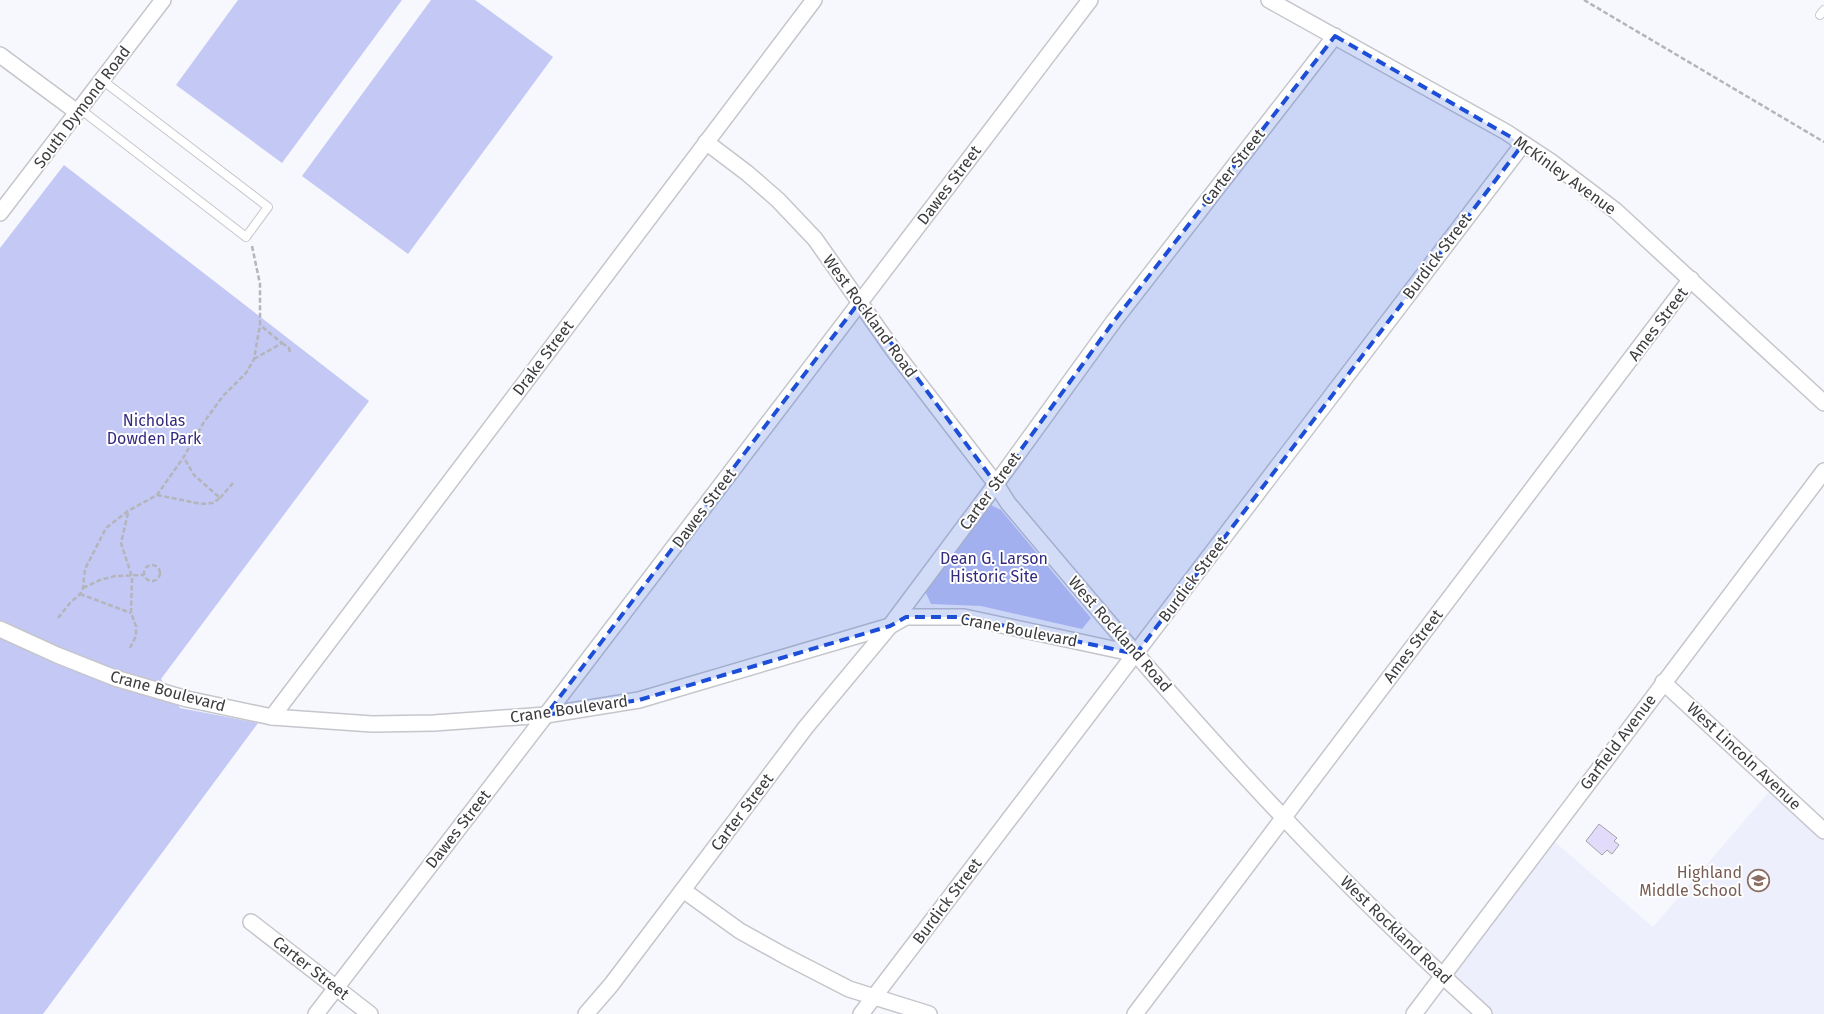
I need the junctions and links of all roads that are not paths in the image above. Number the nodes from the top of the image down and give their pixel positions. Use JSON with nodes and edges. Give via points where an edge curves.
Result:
{"nodes":[{"id":1,"x":163,"y":0,"type":"edge"},
{"id":2,"x":814,"y":0,"type":"edge"},
{"id":3,"x":1090,"y":0,"type":"edge"},
{"id":4,"x":1268,"y":0,"type":"edge"},
{"id":5,"x":1334,"y":36,"type":"junction"},
{"id":6,"x":0,"y":55,"type":"edge"},
{"id":7,"x":102,"y":80,"type":"junction"},
{"id":8,"x":78,"y":111,"type":"junction"},
{"id":9,"x":706,"y":142,"type":"junction"},
{"id":10,"x":1523,"y":144,"type":"junction"},
{"id":11,"x":0,"y":213,"type":"edge"},
{"id":12,"x":1691,"y":279,"type":"junction"},
{"id":13,"x":860,"y":301,"type":"junction"},
{"id":14,"x":1824,"y":403,"type":"edge"},
{"id":15,"x":1824,"y":471,"type":"edge"},
{"id":16,"x":996,"y":484,"type":"junction"},
{"id":17,"x":890,"y":626,"type":"junction"},
{"id":18,"x":0,"y":629,"type":"edge"},
{"id":19,"x":1136,"y":654,"type":"junction"},
{"id":20,"x":1663,"y":682,"type":"junction"},
{"id":21,"x":546,"y":715,"type":"junction"},
{"id":22,"x":272,"y":716,"type":"junction"},
{"id":23,"x":1283,"y":818,"type":"junction"},
{"id":24,"x":1824,"y":831,"type":"edge"},
{"id":25,"x":683,"y":890,"type":"junction"},
{"id":26,"x":251,"y":922,"type":"dead end"},
{"id":27,"x":1443,"y":977,"type":"junction"},
{"id":28,"x":336,"y":988,"type":"junction"},
{"id":29,"x":874,"y":997,"type":"junction"},
{"id":30,"x":316,"y":1014,"type":"edge"},
{"id":31,"x":370,"y":1014,"type":"edge"},
{"id":32,"x":586,"y":1014,"type":"edge"},
{"id":33,"x":861,"y":1014,"type":"edge"},
{"id":34,"x":930,"y":1014,"type":"edge"},
{"id":35,"x":1135,"y":1014,"type":"edge"},
{"id":36,"x":1414,"y":1014,"type":"edge"},
{"id":37,"x":1484,"y":1014,"type":"edge"}],
"edges":[{"from":1,"to":7,"type":"street","name":"South Dymond Road"},
{"from":2,"to":9,"type":"street","name":"Drake Street"},
{"from":3,"to":13,"type":"street","name":"Dawes Street"},
{"from":4,"to":5,"type":"street","name":"McKinley Avenue"},
{"from":5,"to":10,"type":"street","name":"McKinley Avenue"},
{"from":5,"to":16,"type":"street","name":"Carter Street","via":[[1114,321]]},
{"from":6,"to":8,"type":"street"},
{"from":7,"to":8,"type":"street","name":"South Dymond Road"},
{"from":7,"to":8,"type":"lane","via":[[268,207],[246,237]]},
{"from":8,"to":11,"type":"street","name":"South Dymond Road"},
{"from":9,"to":13,"type":"street","name":"West Rockland Road","via":[[778,200],[815,239]]},
{"from":9,"to":22,"type":"street","name":"Drake Street"},
{"from":10,"to":12,"type":"street","name":"McKinley Avenue","via":[[1616,211]]},
{"from":10,"to":19,"type":"street","name":"Burdick Street"},
{"from":12,"to":14,"type":"street","name":"McKinley Avenue"},
{"from":12,"to":23,"type":"street","name":"Ames Street"},
{"from":13,"to":16,"type":"street","name":"West Rockland Road","via":[[894,351]]},
{"from":13,"to":21,"type":"street","name":"Dawes Street"},
{"from":15,"to":20,"type":"street","name":"Garfield Avenue"},
{"from":16,"to":17,"type":"street","name":"Carter Street"},
{"from":16,"to":19,"type":"street","name":"West Rockland Road","via":[[1008,503]]},
{"from":17,"to":19,"type":"street","name":"Crane Boulevard","via":[[906,617],[964,617]]},
{"from":17,"to":21,"type":"street","name":"Crane Boulevard","via":[[639,700]]},
{"from":17,"to":25,"type":"street","name":"Carter Street","via":[[806,727]]},
{"from":18,"to":22,"type":"street","name":"Crane Boulevard","via":[[115,678],[187,700]]},
{"from":19,"to":23,"type":"street","name":"West Rockland Road"},
{"from":19,"to":29,"type":"street","name":"Burdick Street"},
{"from":20,"to":24,"type":"street","name":"West Lincoln Avenue"},
{"from":20,"to":27,"type":"street","name":"Garfield Avenue"},
{"from":21,"to":22,"type":"street","name":"Crane Boulevard","via":[[372,724]]},
{"from":21,"to":28,"type":"street","name":"Dawes Street"},
{"from":23,"to":27,"type":"street","name":"West Rockland Road"},
{"from":23,"to":35,"type":"street","name":"Ames Street"},
{"from":25,"to":29,"type":"street","via":[[740,931],[849,989]]},
{"from":25,"to":32,"type":"street","name":"Carter Street"},
{"from":26,"to":28,"type":"street","name":"Carter Street"},
{"from":27,"to":36,"type":"street","name":"Garfield Avenue"},
{"from":27,"to":37,"type":"street","name":"West Rockland Road"},
{"from":28,"to":30,"type":"street","name":"Dawes Street"},
{"from":28,"to":31,"type":"street","name":"Carter Street"},
{"from":29,"to":33,"type":"street","name":"Burdick Street"},
{"from":29,"to":34,"type":"street"}]}
